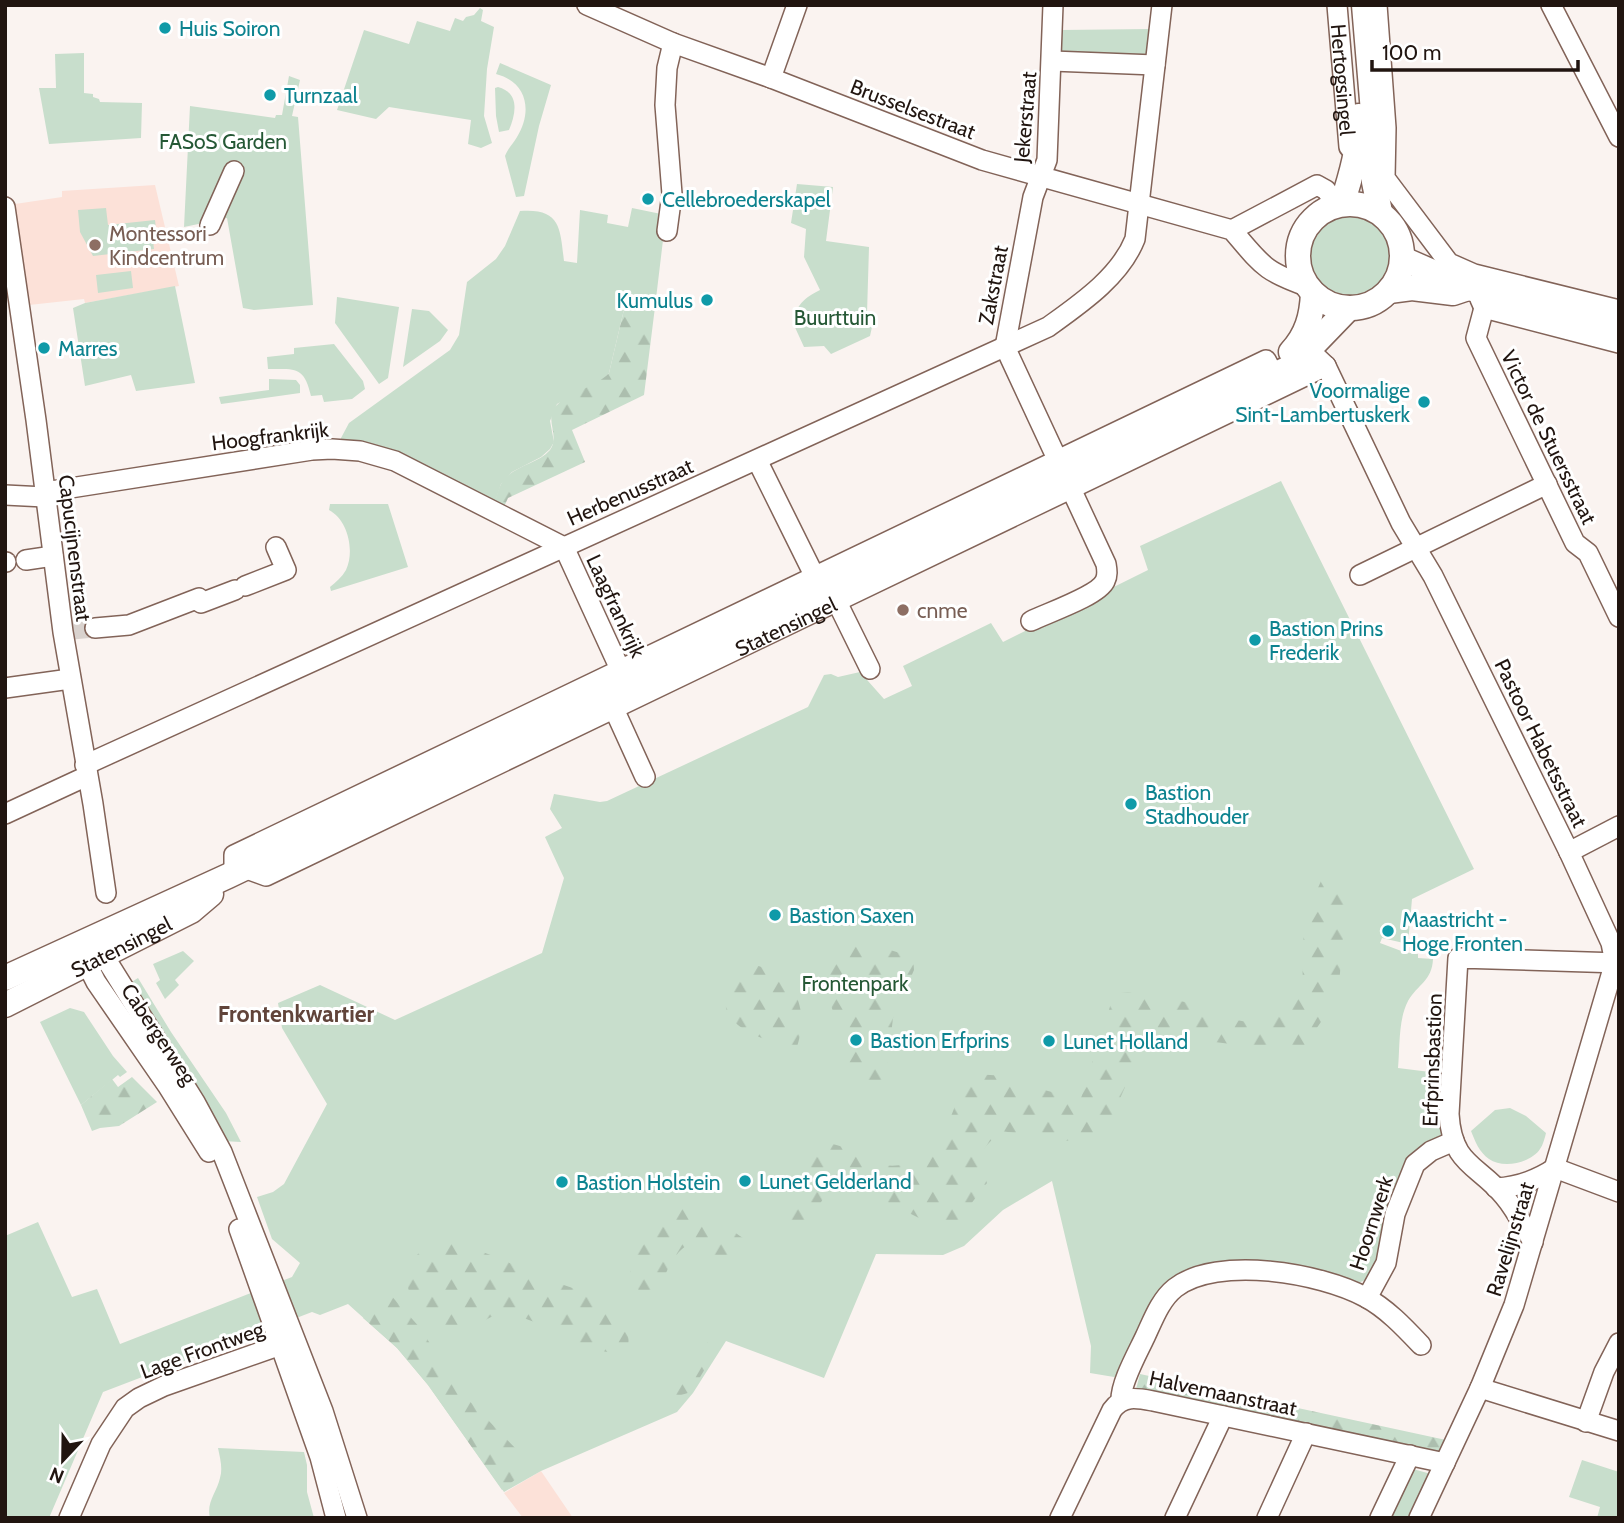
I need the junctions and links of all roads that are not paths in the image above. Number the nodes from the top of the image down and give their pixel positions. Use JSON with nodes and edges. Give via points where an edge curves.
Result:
{"nodes":[{"id":1,"x":587,"y":5,"type":"edge"},
{"id":2,"x":797,"y":5,"type":"edge"},
{"id":3,"x":1053,"y":5,"type":"edge"},
{"id":4,"x":1162,"y":5,"type":"edge"},
{"id":5,"x":1337,"y":5,"type":"edge"},
{"id":6,"x":1351,"y":5,"type":"edge"},
{"id":7,"x":1364,"y":5,"type":"edge"},
{"id":8,"x":1377,"y":5,"type":"edge"},
{"id":9,"x":1551,"y":5,"type":"edge"},
{"id":10,"x":673,"y":43,"type":"junction"},
{"id":11,"x":1052,"y":61,"type":"junction"},
{"id":12,"x":1155,"y":65,"type":"junction"},
{"id":13,"x":771,"y":78,"type":"junction"},
{"id":14,"x":1619,"y":137,"type":"edge"},
{"id":15,"x":1371,"y":154,"type":"junction"},
{"id":16,"x":234,"y":171,"type":"dead end"},
{"id":17,"x":1042,"y":177,"type":"junction"},
{"id":18,"x":1141,"y":204,"type":"junction"},
{"id":19,"x":1339,"y":204,"type":"junction"},
{"id":20,"x":5,"y":207,"type":"edge"},
{"id":21,"x":1380,"y":212,"type":"junction"},
{"id":22,"x":210,"y":225,"type":"dead end"},
{"id":23,"x":1232,"y":230,"type":"junction"},
{"id":24,"x":667,"y":231,"type":"dead end"},
{"id":25,"x":1403,"y":259,"type":"junction"},
{"id":26,"x":1311,"y":290,"type":"junction"},
{"id":27,"x":1389,"y":291,"type":"junction"},
{"id":28,"x":1482,"y":291,"type":"junction"},
{"id":29,"x":1349,"y":308,"type":"junction"},
{"id":30,"x":1619,"y":310,"type":"edge"},
{"id":31,"x":1619,"y":326,"type":"edge"},
{"id":32,"x":1619,"y":343,"type":"edge"},
{"id":33,"x":1005,"y":347,"type":"junction"},
{"id":34,"x":1318,"y":358,"type":"junction"},
{"id":35,"x":1273,"y":375,"type":"junction"},
{"id":36,"x":757,"y":460,"type":"junction"},
{"id":37,"x":1064,"y":475,"type":"junction"},
{"id":38,"x":1547,"y":484,"type":"junction"},
{"id":39,"x":45,"y":494,"type":"junction"},
{"id":40,"x":5,"y":495,"type":"edge"},
{"id":41,"x":276,"y":547,"type":"dead end"},
{"id":42,"x":564,"y":547,"type":"junction"},
{"id":43,"x":1416,"y":548,"type":"junction"},
{"id":44,"x":53,"y":556,"type":"junction"},
{"id":45,"x":26,"y":560,"type":"dead end"},
{"id":46,"x":1360,"y":575,"type":"dead end"},
{"id":47,"x":826,"y":589,"type":"junction"},
{"id":48,"x":1619,"y":617,"type":"edge"},
{"id":49,"x":1031,"y":621,"type":"dead end"},
{"id":50,"x":95,"y":628,"type":"tunnel mouth"},
{"id":51,"x":870,"y":669,"type":"dead end"},
{"id":52,"x":70,"y":679,"type":"junction"},
{"id":53,"x":5,"y":688,"type":"edge"},
{"id":54,"x":617,"y":689,"type":"junction"},
{"id":55,"x":86,"y":771,"type":"junction"},
{"id":56,"x":645,"y":777,"type":"dead end"},
{"id":57,"x":5,"y":814,"type":"edge"},
{"id":58,"x":1619,"y":826,"type":"edge"},
{"id":59,"x":1569,"y":852,"type":"junction"},
{"id":60,"x":106,"y":893,"type":"dead end"},
{"id":61,"x":92,"y":954,"type":"junction"},
{"id":62,"x":1616,"y":963,"type":"edge"},
{"id":63,"x":5,"y":978,"type":"edge"},
{"id":64,"x":5,"y":1005,"type":"edge"},
{"id":65,"x":1454,"y":1141,"type":"junction"},
{"id":66,"x":1555,"y":1168,"type":"junction"},
{"id":67,"x":1496,"y":1188,"type":"junction"},
{"id":68,"x":1619,"y":1192,"type":"edge"},
{"id":69,"x":1533,"y":1242,"type":"junction"},
{"id":70,"x":1367,"y":1298,"type":"junction"},
{"id":71,"x":284,"y":1334,"type":"junction"},
{"id":72,"x":1619,"y":1343,"type":"edge"},
{"id":73,"x":1422,"y":1345,"type":"dead end"},
{"id":74,"x":1480,"y":1388,"type":"junction"},
{"id":75,"x":1121,"y":1401,"type":"junction"},
{"id":76,"x":1223,"y":1416,"type":"junction"},
{"id":77,"x":1586,"y":1422,"type":"junction"},
{"id":78,"x":1619,"y":1430,"type":"edge"},
{"id":79,"x":1306,"y":1433,"type":"junction"},
{"id":80,"x":1410,"y":1455,"type":"junction"},
{"id":81,"x":1445,"y":1463,"type":"junction"},
{"id":82,"x":69,"y":1518,"type":"edge"},
{"id":83,"x":336,"y":1518,"type":"edge"},
{"id":84,"x":357,"y":1518,"type":"edge"},
{"id":85,"x":1060,"y":1518,"type":"edge"},
{"id":86,"x":1175,"y":1518,"type":"edge"},
{"id":87,"x":1267,"y":1518,"type":"edge"},
{"id":88,"x":1380,"y":1518,"type":"edge"},
{"id":89,"x":1419,"y":1518,"type":"edge"}],
"edges":[{"from":1,"to":10,"type":"street","name":"Brusselsestraat"},
{"from":2,"to":13,"type":"street"},
{"from":3,"to":11,"type":"street","name":"Jekerstraat"},
{"from":4,"to":12,"type":"street","name":"Herbenusstraat"},
{"from":5,"to":15,"type":"street","name":"Hertogsingel","via":[[1348,145]]},
{"from":6,"to":15,"type":"main road","name":"Hertogsingel","via":[[1360,119]]},
{"from":7,"to":15,"type":"main road","name":"Hertogsingel","via":[[1373,113]]},
{"from":8,"to":15,"type":"street","name":"Hertogsingel","via":[[1386,128]]},
{"from":9,"to":14,"type":"street"},
{"from":10,"to":13,"type":"street","name":"Brusselsestraat"},
{"from":10,"to":24,"type":"street","via":[[665,105],[672,194]]},
{"from":11,"to":12,"type":"street","name":"Jekerstraat"},
{"from":11,"to":17,"type":"street","name":"Jekerstraat","via":[[1047,160]]},
{"from":12,"to":18,"type":"street","name":"Herbenusstraat"},
{"from":13,"to":17,"type":"street","name":"Brusselsestraat","via":[[973,157]]},
{"from":15,"to":19,"type":"main road","name":"Hertogsingel"},
{"from":15,"to":21,"type":"main road","name":"Hertogsingel"},
{"from":15,"to":28,"type":"street","via":[[1385,180],[1449,263]]},
{"from":16,"to":22,"type":"street"},
{"from":17,"to":18,"type":"street","name":"Brusselsestraat"},
{"from":17,"to":33,"type":"street","name":"Zakstraat","via":[[1033,197]]},
{"from":18,"to":23,"type":"street","name":"Brusselsestraat"},
{"from":18,"to":33,"type":"street","name":"Herbenusstraat","via":[[1131,248],[1100,287],[1048,327]]},
{"from":19,"to":21,"type":"main road","via":[[1364,205]]},
{"from":19,"to":23,"type":"street","via":[[1317,186]]},
{"from":19,"to":26,"type":"main road","via":[[1318,214],[1300,240],[1298,264]]},
{"from":20,"to":39,"type":"street","name":"Capucijnenstraat"},
{"from":21,"to":25,"type":"main road","via":[[1398,233]]},
{"from":23,"to":26,"type":"street","via":[[1268,271]]},
{"from":25,"to":27,"type":"main road"},
{"from":25,"to":28,"type":"main road"},
{"from":26,"to":29,"type":"main road","via":[[1329,304]]},
{"from":26,"to":35,"type":"main road","name":"Statensingel","via":[[1311,318],[1303,338]]},
{"from":27,"to":28,"type":"main road"},
{"from":27,"to":29,"type":"main road","via":[[1368,305]]},
{"from":28,"to":30,"type":"street"},
{"from":28,"to":31,"type":"main road"},
{"from":28,"to":32,"type":"street"},
{"from":28,"to":38,"type":"street","name":"Victor de Stuersstraat","via":[[1476,338]]},
{"from":29,"to":34,"type":"main road","name":"Statensingel"},
{"from":33,"to":36,"type":"street","name":"Herbenusstraat"},
{"from":33,"to":37,"type":"street","name":"Zakstraat"},
{"from":34,"to":35,"type":"main road","name":"Statensingel"},
{"from":34,"to":37,"type":"street","name":"Statensingel"},
{"from":34,"to":43,"type":"street","name":"Pastoor Habetsstraat"},
{"from":35,"to":37,"type":"main road","name":"Statensingel"},
{"from":36,"to":42,"type":"street","name":"Herbenusstraat"},
{"from":36,"to":47,"type":"street"},
{"from":37,"to":47,"type":"main road","name":"Statensingel"},
{"from":37,"to":49,"type":"street","name":"Zakstraat","via":[[1106,564],[1107,579],[1098,590]]},
{"from":38,"to":43,"type":"street"},
{"from":38,"to":48,"type":"street","name":"Victor de Stuersstraat"},
{"from":39,"to":40,"type":"street","name":"Hoogfrankrijk"},
{"from":39,"to":42,"type":"street","name":"Hoogfrankrijk","via":[[332,449],[372,453]]},
{"from":39,"to":44,"type":"street","name":"Capucijnenstraat"},
{"from":41,"to":50,"type":"street","via":[[286,570],[129,625]]},
{"from":42,"to":54,"type":"street","name":"Laagfrankrijk"},
{"from":42,"to":55,"type":"street","name":"Herbenusstraat"},
{"from":43,"to":46,"type":"street"},
{"from":43,"to":59,"type":"street","name":"Pastoor Habetsstraat"},
{"from":44,"to":45,"type":"street"},
{"from":44,"to":52,"type":"street","name":"Capucijnenstraat","via":[[68,631]]},
{"from":47,"to":51,"type":"street"},
{"from":47,"to":54,"type":"main road","name":"Statensingel"},
{"from":52,"to":53,"type":"street"},
{"from":52,"to":55,"type":"street","name":"Capucijnenstraat"},
{"from":54,"to":56,"type":"street","name":"Laagfrankrijk"},
{"from":54,"to":61,"type":"main road","name":"Statensingel","via":[[235,872]]},
{"from":55,"to":57,"type":"street","name":"Herbenusstraat"},
{"from":55,"to":60,"type":"street","name":"Capucijnenstraat"},
{"from":58,"to":59,"type":"street"},
{"from":59,"to":62,"type":"street","name":"Pastoor Habetsstraat","via":[[1609,937]]},
{"from":61,"to":63,"type":"main road","name":"Statensingel"},
{"from":61,"to":64,"type":"main road","name":"Statensingel"},
{"from":61,"to":71,"type":"street","name":"Cabergerweg","via":[[96,982],[211,1156]]},
{"from":62,"to":65,"type":"street","name":"Erfprinsbastion","via":[[1458,958],[1449,1114]]},
{"from":62,"to":66,"type":"street","name":"Ravelijnstraat"},
{"from":65,"to":67,"type":"street","name":"Erfprinsbastion","via":[[1471,1168]]},
{"from":65,"to":70,"type":"street","name":"Hoornwerk","via":[[1415,1164],[1395,1214],[1385,1264]]},
{"from":66,"to":67,"type":"street","via":[[1516,1186]]},
{"from":66,"to":68,"type":"street"},
{"from":66,"to":69,"type":"street","name":"Ravelijnstraat"},
{"from":67,"to":69,"type":"street","name":"Erfprinsbastion"},
{"from":69,"to":74,"type":"street","name":"Ravelijnstraat","via":[[1514,1305]]},
{"from":70,"to":73,"type":"street"},
{"from":70,"to":75,"type":"street","via":[[1313,1277],[1272,1270],[1222,1272],[1182,1283],[1162,1302]]},
{"from":71,"to":82,"type":"street","name":"Lage Frontweg","via":[[125,1408],[101,1444]]},
{"from":71,"to":83,"type":"street","name":"Cabergerweg"},
{"from":71,"to":84,"type":"street","name":"Cabergerweg","via":[[323,1411]]},
{"from":72,"to":77,"type":"street"},
{"from":74,"to":77,"type":"street"},
{"from":74,"to":81,"type":"street","name":"Ravelijnstraat"},
{"from":75,"to":76,"type":"street","name":"Halvemaanstraat","via":[[1137,1398]]},
{"from":75,"to":85,"type":"street","name":"Halvemaanstraat","via":[[1112,1410]]},
{"from":76,"to":79,"type":"street","name":"Halvemaanstraat"},
{"from":76,"to":86,"type":"street"},
{"from":77,"to":78,"type":"street"},
{"from":79,"to":80,"type":"street","name":"Halvemaanstraat"},
{"from":79,"to":87,"type":"street"},
{"from":80,"to":81,"type":"street","name":"Halvemaanstraat"},
{"from":80,"to":88,"type":"street"},
{"from":81,"to":89,"type":"street","name":"Ravelijnstraat"}]}
